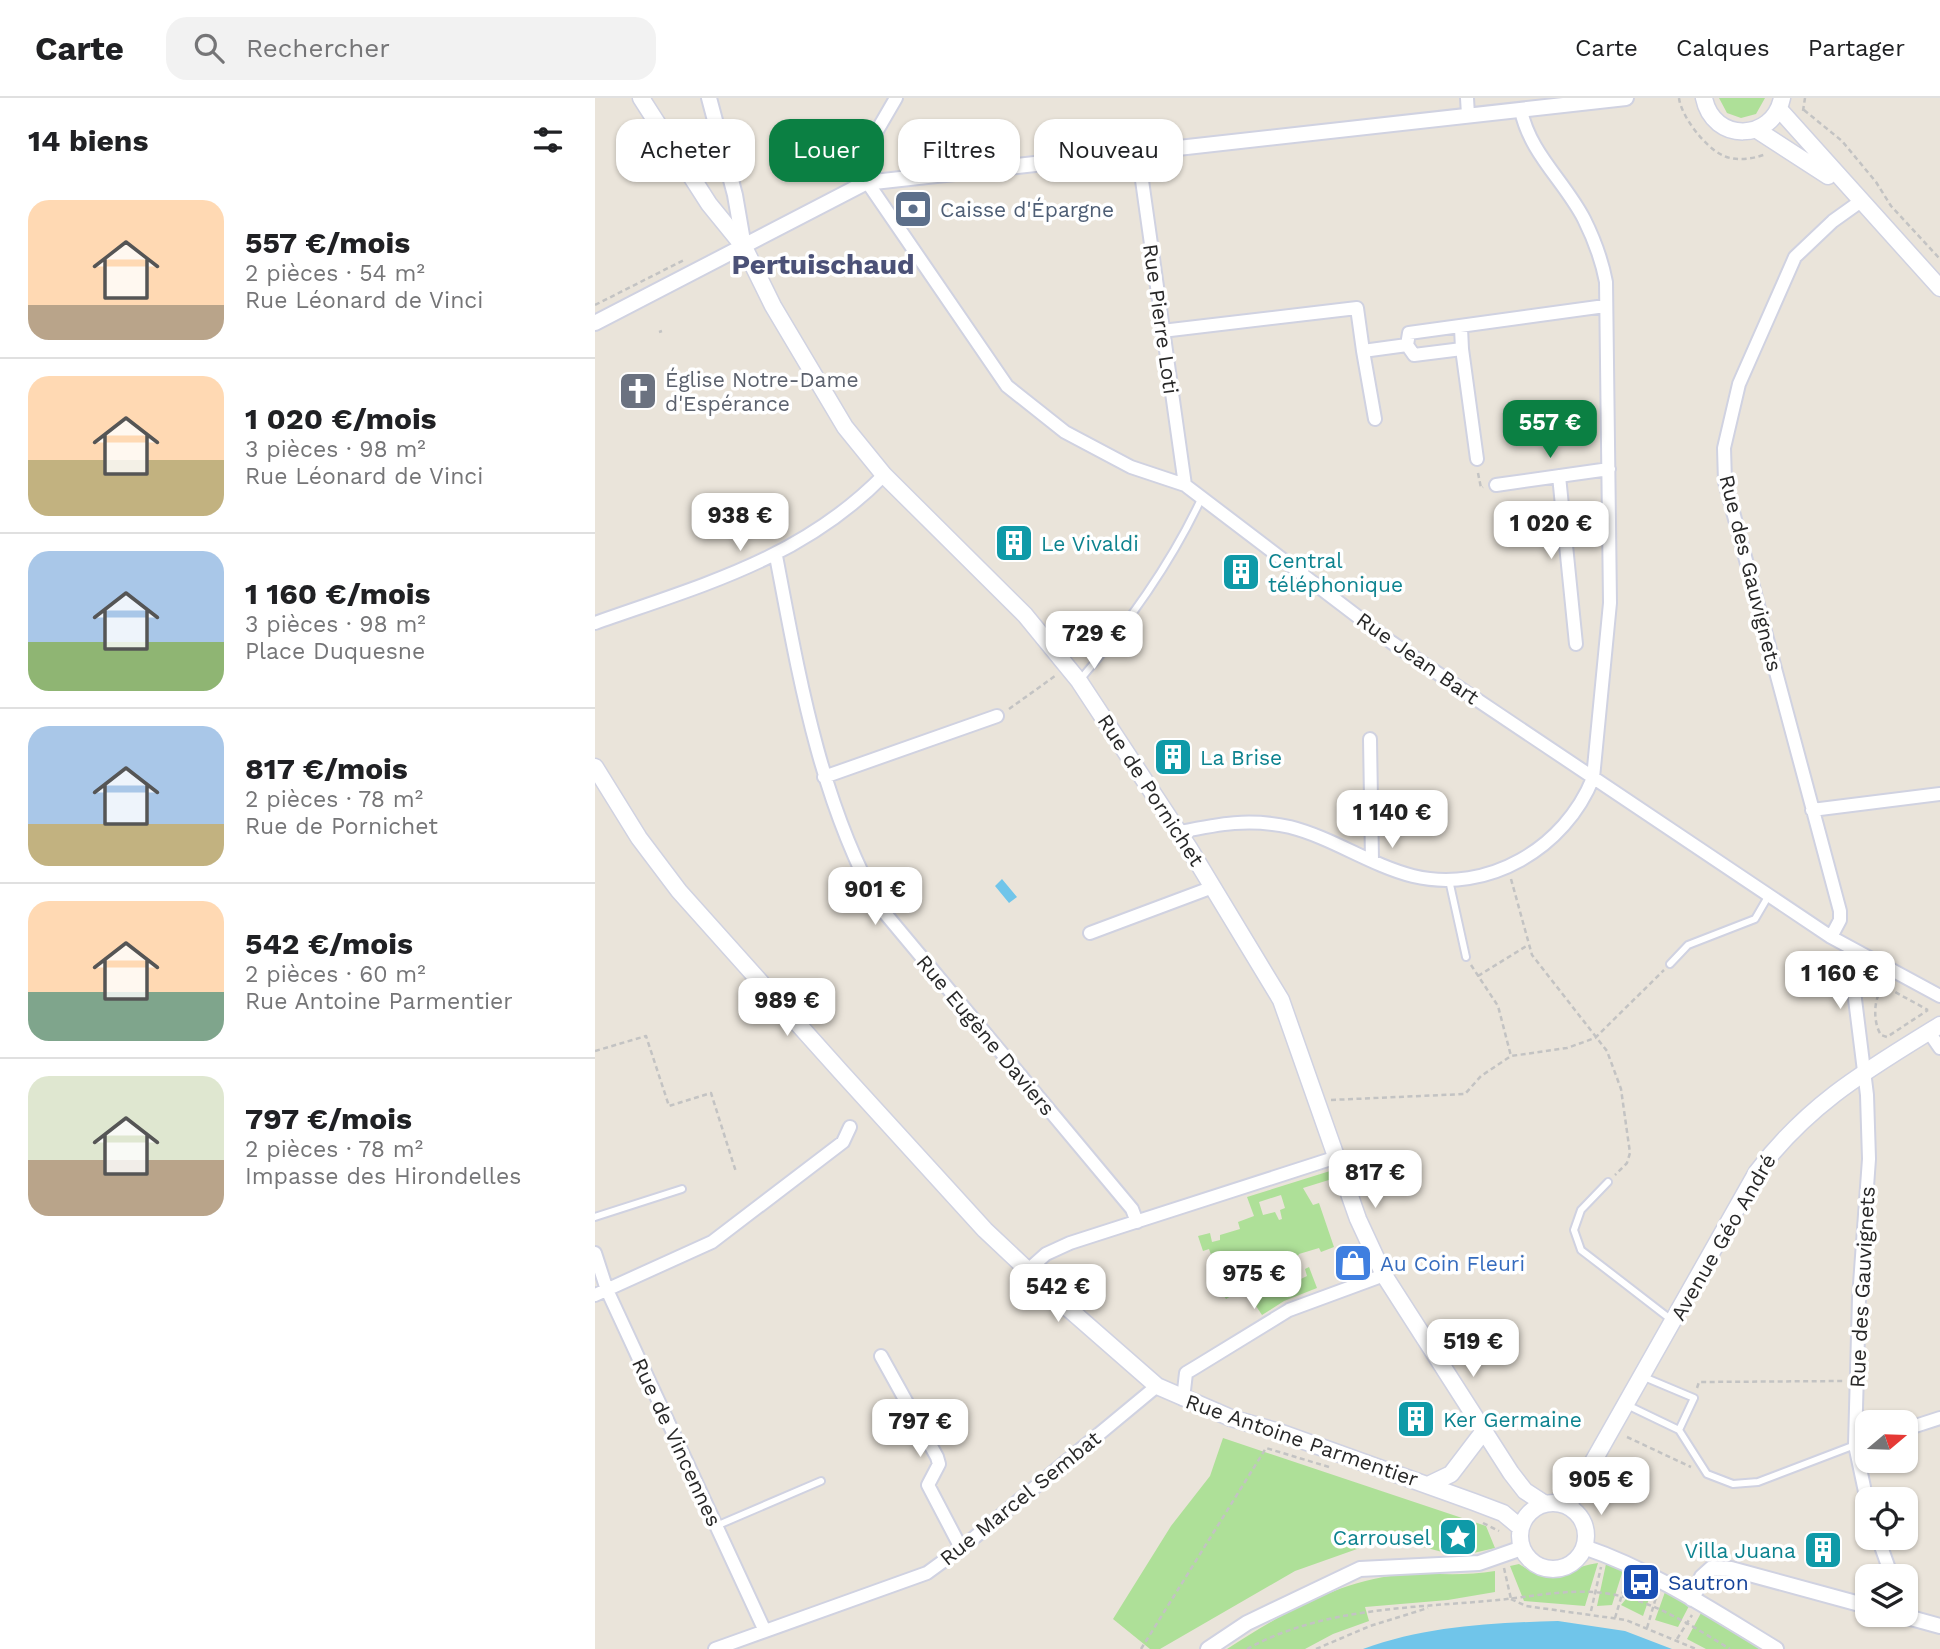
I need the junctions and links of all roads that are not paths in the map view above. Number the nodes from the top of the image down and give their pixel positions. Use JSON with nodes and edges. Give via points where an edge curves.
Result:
{"nodes":[{"id":1,"x":641,"y":98,"type":"edge"},
{"id":2,"x":709,"y":98,"type":"edge"},
{"id":3,"x":896,"y":98,"type":"edge"},
{"id":4,"x":1467,"y":98,"type":"edge"},
{"id":5,"x":1626,"y":98,"type":"edge"},
{"id":6,"x":1704,"y":98,"type":"edge"},
{"id":7,"x":1781,"y":103,"type":"edge"},
{"id":8,"x":1521,"y":110,"type":"junction"},
{"id":9,"x":1468,"y":115,"type":"junction"},
{"id":10,"x":1757,"y":130,"type":"junction"},
{"id":11,"x":1183,"y":147,"type":"edge"},
{"id":12,"x":1034,"y":164,"type":"edge"},
{"id":13,"x":1141,"y":182,"type":"edge"},
{"id":14,"x":865,"y":183,"type":"junction"},
{"id":15,"x":1857,"y":197,"type":"junction"},
{"id":16,"x":744,"y":247,"type":"junction"},
{"id":17,"x":1940,"y":288,"type":"edge"},
{"id":18,"x":1605,"y":306,"type":"junction"},
{"id":19,"x":595,"y":323,"type":"edge"},
{"id":20,"x":1461,"y":328,"type":"junction"},
{"id":21,"x":1162,"y":331,"type":"junction"},
{"id":22,"x":1407,"y":345,"type":"junction"},
{"id":23,"x":1462,"y":349,"type":"junction"},
{"id":24,"x":1363,"y":351,"type":"junction"},
{"id":25,"x":1375,"y":419,"type":"dead end"},
{"id":26,"x":1476,"y":459,"type":"road end"},
{"id":27,"x":1609,"y":469,"type":"junction"},
{"id":28,"x":884,"y":475,"type":"junction"},
{"id":29,"x":1559,"y":476,"type":"junction"},
{"id":30,"x":1185,"y":485,"type":"junction"},
{"id":31,"x":1496,"y":485,"type":"road end"},
{"id":32,"x":1202,"y":497,"type":"junction"},
{"id":33,"x":776,"y":556,"type":"junction"},
{"id":34,"x":595,"y":623,"type":"edge"},
{"id":35,"x":1576,"y":644,"type":"dead end"},
{"id":36,"x":1079,"y":681,"type":"junction"},
{"id":37,"x":997,"y":716,"type":"road end"},
{"id":38,"x":1370,"y":740,"type":"dead end"},
{"id":39,"x":595,"y":767,"type":"edge"},
{"id":40,"x":824,"y":777,"type":"junction"},
{"id":41,"x":1593,"y":778,"type":"junction"},
{"id":42,"x":1940,"y":794,"type":"edge"},
{"id":43,"x":1812,"y":810,"type":"junction"},
{"id":44,"x":1180,"y":832,"type":"junction"},
{"id":45,"x":1372,"y":860,"type":"junction"},
{"id":46,"x":1449,"y":880,"type":"junction"},
{"id":47,"x":1213,"y":887,"type":"junction"},
{"id":48,"x":1769,"y":895,"type":"junction"},
{"id":49,"x":1090,"y":933,"type":"dead end"},
{"id":50,"x":1831,"y":937,"type":"junction"},
{"id":51,"x":1861,"y":955,"type":"junction"},
{"id":52,"x":1466,"y":957,"type":"road end"},
{"id":53,"x":1669,"y":964,"type":"road end"},
{"id":54,"x":1940,"y":996,"type":"edge"},
{"id":55,"x":1934,"y":1029,"type":"edge"},
{"id":56,"x":1940,"y":1048,"type":"edge"},
{"id":57,"x":1864,"y":1072,"type":"junction"},
{"id":58,"x":850,"y":1127,"type":"dead end"},
{"id":59,"x":1337,"y":1157,"type":"junction"},
{"id":60,"x":1608,"y":1182,"type":"road end"},
{"id":61,"x":682,"y":1189,"type":"dead end"},
{"id":62,"x":595,"y":1217,"type":"edge"},
{"id":63,"x":1137,"y":1222,"type":"junction"},
{"id":64,"x":595,"y":1253,"type":"edge"},
{"id":65,"x":1028,"y":1270,"type":"junction"},
{"id":66,"x":1384,"y":1275,"type":"junction"},
{"id":67,"x":601,"y":1293,"type":"edge"},
{"id":68,"x":1673,"y":1321,"type":"junction"},
{"id":69,"x":881,"y":1356,"type":"dead end"},
{"id":70,"x":1642,"y":1377,"type":"junction"},
{"id":71,"x":1157,"y":1386,"type":"junction"},
{"id":72,"x":1183,"y":1399,"type":"junction"},
{"id":73,"x":1626,"y":1405,"type":"junction"},
{"id":74,"x":1859,"y":1410,"type":"edge"},
{"id":75,"x":1940,"y":1418,"type":"edge"},
{"id":76,"x":1918,"y":1425,"type":"edge"},
{"id":77,"x":1679,"y":1430,"type":"junction"},
{"id":78,"x":1483,"y":1432,"type":"junction"},
{"id":79,"x":1855,"y":1445,"type":"edge"},
{"id":80,"x":821,"y":1481,"type":"dead end"},
{"id":81,"x":1428,"y":1485,"type":"junction"},
{"id":82,"x":1545,"y":1503,"type":"junction"},
{"id":83,"x":1568,"y":1506,"type":"junction"},
{"id":84,"x":716,"y":1526,"type":"junction"},
{"id":85,"x":1521,"y":1528,"type":"junction"},
{"id":86,"x":1584,"y":1547,"type":"junction"},
{"id":87,"x":961,"y":1548,"type":"junction"},
{"id":88,"x":1522,"y":1548,"type":"junction"},
{"id":89,"x":1855,"y":1603,"type":"edge"},
{"id":90,"x":1694,"y":1604,"type":"junction"},
{"id":91,"x":1918,"y":1619,"type":"edge"},
{"id":92,"x":1940,"y":1626,"type":"edge"},
{"id":93,"x":764,"y":1629,"type":"junction"},
{"id":94,"x":715,"y":1649,"type":"edge"},
{"id":95,"x":1208,"y":1649,"type":"edge"},
{"id":96,"x":1776,"y":1649,"type":"edge"}],
"edges":[{"from":1,"to":16,"type":"main road","name":"Rue de Pornichet","via":[[709,204]]},
{"from":2,"to":16,"type":"street"},
{"from":3,"to":14,"type":"street","via":[[860,160]]},
{"from":4,"to":9,"type":"street"},
{"from":5,"to":8,"type":"street"},
{"from":6,"to":10,"type":"main road","via":[[1709,112],[1724,128]]},
{"from":7,"to":10,"type":"main road"},
{"from":7,"to":15,"type":"main road"},
{"from":8,"to":9,"type":"street"},
{"from":8,"to":18,"type":"street","via":[[1531,138],[1584,219],[1603,265]]},
{"from":9,"to":11,"type":"street"},
{"from":10,"to":15,"type":"main road"},
{"from":12,"to":14,"type":"street"},
{"from":13,"to":21,"type":"street","name":"Rue Pierre Loti"},
{"from":14,"to":16,"type":"street"},
{"from":14,"to":30,"type":"street","name":"Rue Jean Bart","via":[[1007,386],[1065,432],[1131,467]]},
{"from":15,"to":17,"type":"main road"},
{"from":15,"to":43,"type":"street","name":"Rue des Gauvignets","via":[[1795,257],[1739,384],[1724,448],[1725,482]]},
{"from":16,"to":19,"type":"street"},
{"from":16,"to":28,"type":"main road","name":"Rue de Pornichet","via":[[813,376],[845,427]]},
{"from":18,"to":20,"type":"street"},
{"from":18,"to":27,"type":"street"},
{"from":20,"to":22,"type":"street","via":[[1409,333]]},
{"from":20,"to":23,"type":"street"},
{"from":21,"to":24,"type":"street","via":[[1357,308]]},
{"from":21,"to":30,"type":"street","name":"Rue Pierre Loti"},
{"from":22,"to":23,"type":"street","via":[[1414,355]]},
{"from":22,"to":24,"type":"street"},
{"from":23,"to":26,"type":"street"},
{"from":24,"to":25,"type":"street"},
{"from":27,"to":29,"type":"street"},
{"from":27,"to":41,"type":"street","via":[[1610,603]]},
{"from":28,"to":33,"type":"street","via":[[836,518]]},
{"from":28,"to":36,"type":"main road","name":"Rue de Pornichet","via":[[1025,615]]},
{"from":29,"to":31,"type":"street"},
{"from":29,"to":35,"type":"street"},
{"from":30,"to":32,"type":"street","name":"Rue Jean Bart"},
{"from":32,"to":36,"type":"lane","via":[[1131,617]]},
{"from":32,"to":41,"type":"street","name":"Rue Jean Bart","via":[[1391,642]]},
{"from":33,"to":34,"type":"street"},
{"from":33,"to":40,"type":"street","name":"Rue Eugène Daviers","via":[[800,683]]},
{"from":36,"to":44,"type":"main road","name":"Rue de Pornichet"},
{"from":37,"to":40,"type":"street"},
{"from":38,"to":45,"type":"street"},
{"from":39,"to":65,"type":"main road","name":"Rue Antoine Parmentier","via":[[679,891],[985,1230]]},
{"from":40,"to":63,"type":"street","name":"Rue Eugène Daviers","via":[[853,860],[879,906],[1132,1209]]},
{"from":41,"to":46,"type":"street","via":[[1568,822],[1544,846],[1499,871]]},
{"from":41,"to":48,"type":"street","name":"Rue Jean Bart"},
{"from":42,"to":43,"type":"street"},
{"from":43,"to":50,"type":"street","name":"Rue des Gauvignets","via":[[1840,911]]},
{"from":44,"to":45,"type":"street","via":[[1221,822],[1260,822],[1318,836]]},
{"from":44,"to":47,"type":"main road","name":"Rue de Pornichet"},
{"from":45,"to":46,"type":"street","via":[[1413,876]]},
{"from":46,"to":52,"type":"lane"},
{"from":47,"to":49,"type":"street"},
{"from":47,"to":59,"type":"main road","name":"Rue de Pornichet","via":[[1281,1000]]},
{"from":48,"to":50,"type":"street","name":"Rue Jean Bart"},
{"from":48,"to":53,"type":"lane","via":[[1755,919],[1688,945]]},
{"from":50,"to":51,"type":"street","name":"Rue Jean Bart"},
{"from":51,"to":54,"type":"street","name":"Rue Jean Bart"},
{"from":51,"to":57,"type":"street","name":"Rue des Gauvignets","via":[[1853,983]]},
{"from":55,"to":56,"type":"street"},
{"from":55,"to":57,"type":"main road","name":"Avenue Géo André"},
{"from":57,"to":68,"type":"main road","name":"Avenue Géo André","via":[[1821,1102],[1783,1137],[1757,1172]]},
{"from":57,"to":74,"type":"street","name":"Rue des Gauvignets","via":[[1869,1159]]},
{"from":58,"to":67,"type":"street","via":[[843,1142],[712,1242]]},
{"from":59,"to":63,"type":"street"},
{"from":59,"to":66,"type":"main road","name":"Rue de Pornichet"},
{"from":60,"to":68,"type":"lane","via":[[1581,1210],[1574,1230],[1581,1250]]},
{"from":61,"to":62,"type":"lane"},
{"from":63,"to":65,"type":"street","via":[[1070,1243],[1046,1254]]},
{"from":64,"to":67,"type":"street","name":"Rue de Vincennes"},
{"from":65,"to":71,"type":"main road","name":"Rue Antoine Parmentier"},
{"from":66,"to":72,"type":"street","via":[[1289,1310],[1186,1373]]},
{"from":66,"to":78,"type":"main road","name":"Rue de Pornichet"},
{"from":67,"to":84,"type":"street","name":"Rue de Vincennes"},
{"from":68,"to":70,"type":"main road","name":"Avenue Géo André"},
{"from":69,"to":87,"type":"street","via":[[937,1457],[939,1464],[928,1485]]},
{"from":70,"to":73,"type":"main road","name":"Avenue Géo André"},
{"from":70,"to":77,"type":"lane","via":[[1694,1398]]},
{"from":71,"to":72,"type":"main road","name":"Rue Antoine Parmentier"},
{"from":71,"to":87,"type":"street","name":"Rue Marcel Sembat"},
{"from":72,"to":81,"type":"main road","name":"Rue Antoine Parmentier"},
{"from":73,"to":77,"type":"lane"},
{"from":73,"to":83,"type":"main road","name":"Avenue Géo André"},
{"from":75,"to":76,"type":"street"},
{"from":77,"to":79,"type":"lane","via":[[1707,1474],[1733,1484],[1758,1482]]},
{"from":78,"to":81,"type":"main road","via":[[1451,1474]]},
{"from":78,"to":82,"type":"main road","name":"Rue de Pornichet","via":[[1525,1491]]},
{"from":80,"to":84,"type":"lane"},
{"from":81,"to":85,"type":"main road","name":"Rue Antoine Parmentier","via":[[1503,1513]]},
{"from":82,"to":83,"type":"main road"},
{"from":82,"to":85,"type":"main road","via":[[1532,1510]]},
{"from":83,"to":86,"type":"main road","via":[[1584,1524]]},
{"from":84,"to":93,"type":"street","name":"Rue de Vincennes"},
{"from":85,"to":88,"type":"main road"},
{"from":86,"to":88,"type":"main road","via":[[1569,1565],[1553,1569],[1532,1561]]},
{"from":86,"to":90,"type":"street"},
{"from":87,"to":93,"type":"street","name":"Rue Marcel Sembat","via":[[927,1573]]},
{"from":88,"to":95,"type":"street","via":[[1459,1565],[1360,1569],[1260,1617]]},
{"from":89,"to":90,"type":"street","via":[[1731,1569],[1712,1568],[1702,1577]]},
{"from":90,"to":96,"type":"street"},
{"from":91,"to":92,"type":"street"},
{"from":93,"to":94,"type":"street","name":"Rue Marcel Sembat"}]}
